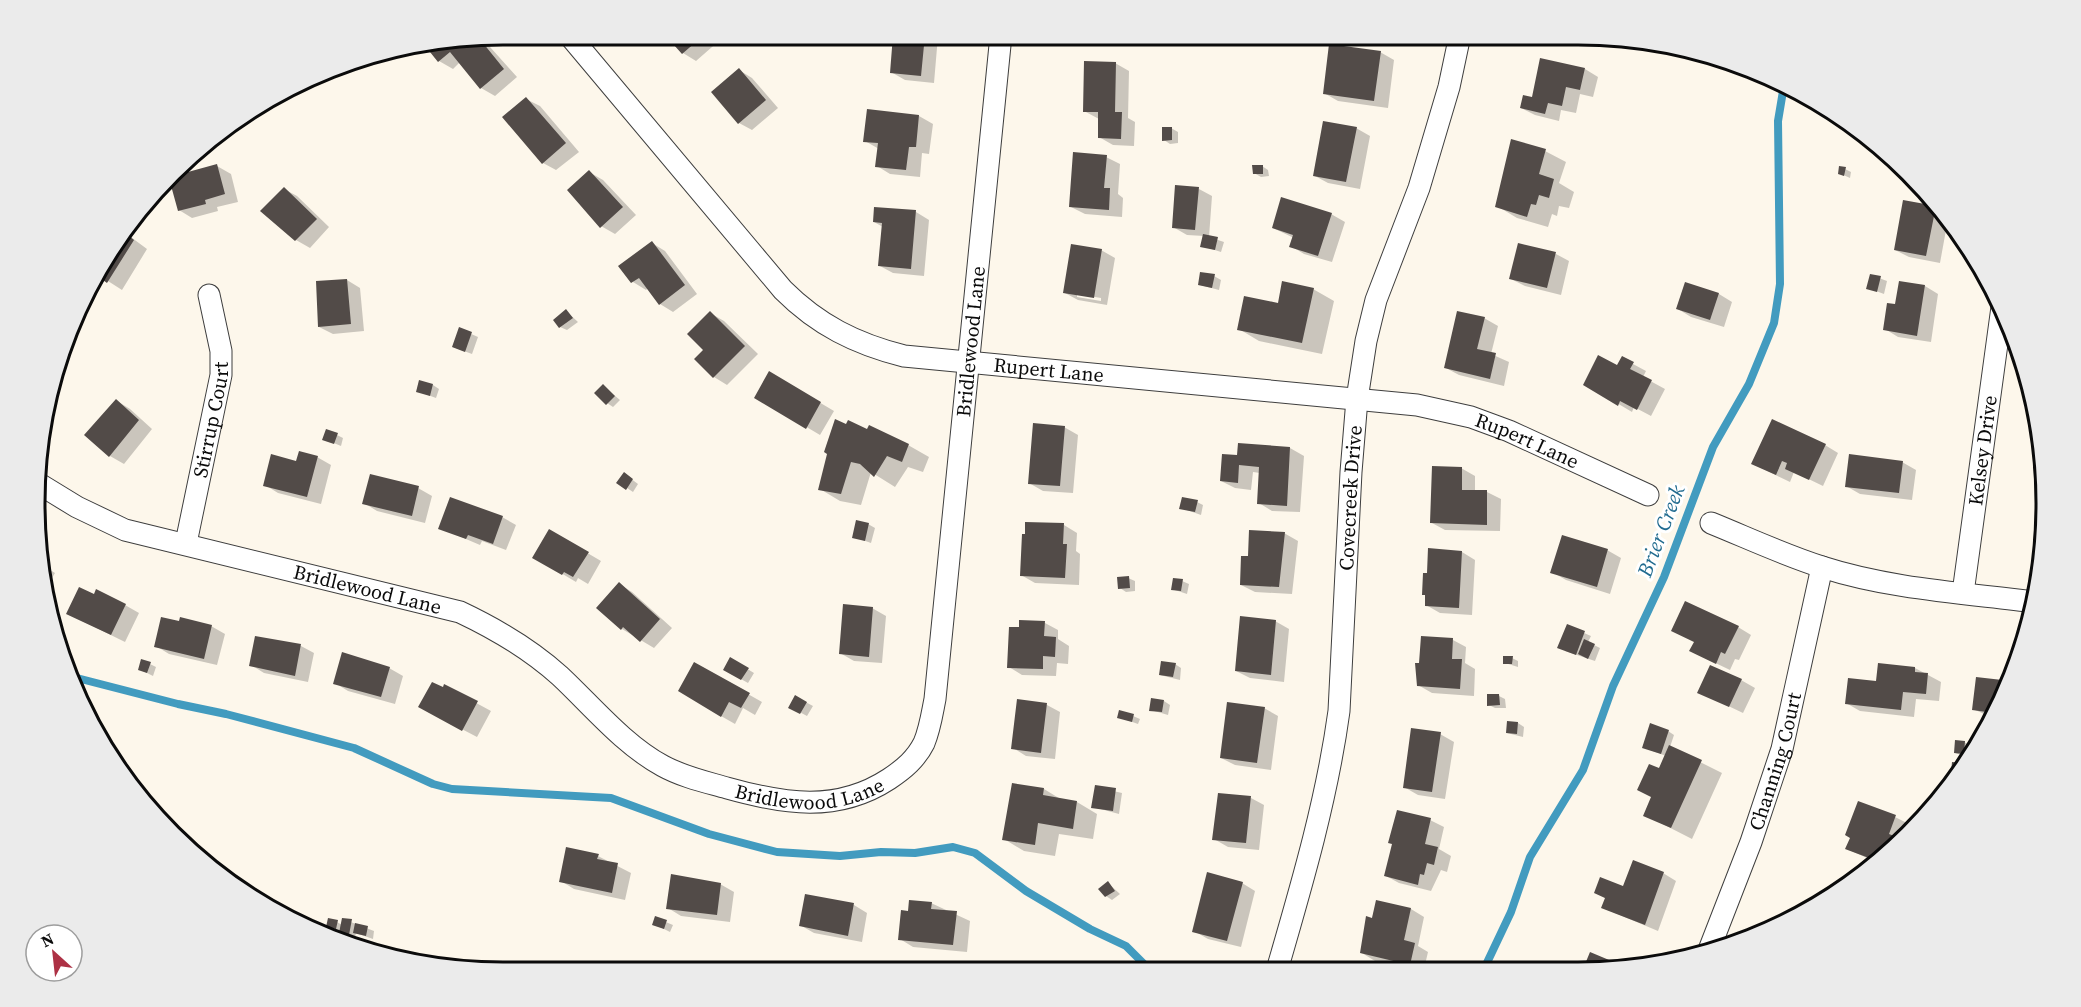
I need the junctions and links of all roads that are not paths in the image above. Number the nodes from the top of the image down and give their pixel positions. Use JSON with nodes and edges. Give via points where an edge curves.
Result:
{"nodes":[{"id":1,"x":578,"y":45,"type":"edge"},
{"id":2,"x":1000,"y":45,"type":"edge"},
{"id":3,"x":1458,"y":45,"type":"edge"},
{"id":4,"x":209,"y":295,"type":"dead end"},
{"id":5,"x":2000,"y":325,"type":"edge"},
{"id":6,"x":968,"y":363,"type":"junction"},
{"id":7,"x":1357,"y":399,"type":"junction"},
{"id":8,"x":46,"y":488,"type":"edge"},
{"id":9,"x":1648,"y":495,"type":"dead end"},
{"id":10,"x":1711,"y":523,"type":"dead end"},
{"id":11,"x":186,"y":543,"type":"junction"},
{"id":12,"x":1822,"y":567,"type":"junction"},
{"id":13,"x":1963,"y":593,"type":"junction"},
{"id":14,"x":2025,"y":601,"type":"edge"},
{"id":15,"x":1711,"y":942,"type":"edge"},
{"id":16,"x":1279,"y":962,"type":"edge"}],
"edges":[{"from":1,"to":6,"type":"street","name":"Rupert Lane","via":[[803,310],[851,340],[876,349]]},
{"from":2,"to":6,"type":"street","name":"Bridlewood Lane"},
{"from":3,"to":7,"type":"street","name":"Covecreek Drive","via":[[1419,188],[1376,300]]},
{"from":4,"to":11,"type":"street","name":"Stirrup Court","via":[[221,351],[221,375]]},
{"from":5,"to":13,"type":"street","name":"Kelsey Drive"},
{"from":6,"to":7,"type":"street","name":"Rupert Lane"},
{"from":6,"to":11,"type":"street","name":"Bridlewood Lane","via":[[929,729],[919,751],[905,768],[874,789],[831,803],[784,802],[686,776],[662,765],[634,746],[533,654],[460,612]]},
{"from":7,"to":9,"type":"street","name":"Rupert Lane","via":[[1416,405],[1472,417],[1509,430]]},
{"from":7,"to":16,"type":"street","name":"Covecreek Drive","via":[[1335,741],[1313,847]]},
{"from":8,"to":11,"type":"street","name":"Bridlewood Lane","via":[[125,530]]},
{"from":10,"to":12,"type":"street"},
{"from":12,"to":13,"type":"street","via":[[1900,585]]},
{"from":12,"to":15,"type":"street","name":"Channing Court","via":[[1782,748],[1751,842]]},
{"from":13,"to":14,"type":"street"}]}
